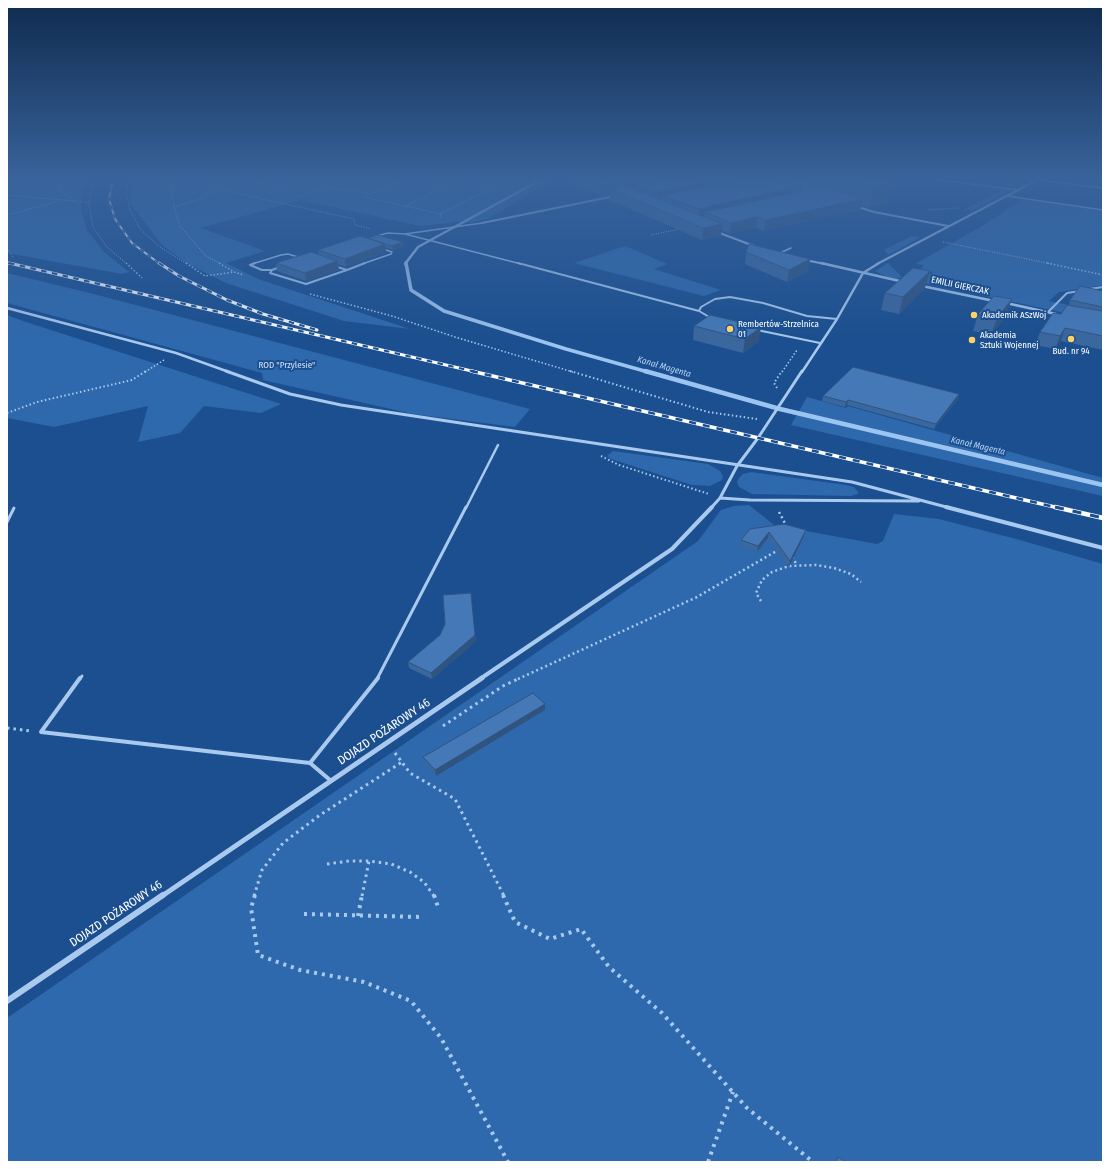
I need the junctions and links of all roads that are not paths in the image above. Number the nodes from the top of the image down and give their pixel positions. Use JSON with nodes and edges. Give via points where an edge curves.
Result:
{"nodes":[{"id":1,"x":384,"y":234,"type":"edge"},
{"id":2,"x":397,"y":234,"type":"edge"},
{"id":3,"x":405,"y":234,"type":"junction"},
{"id":4,"x":408,"y":234,"type":"edge"},
{"id":5,"x":722,"y":234,"type":"edge"},
{"id":6,"x":935,"y":234,"type":"edge"},
{"id":7,"x":374,"y":237,"type":"edge"},
{"id":8,"x":378,"y":247,"type":"edge"},
{"id":9,"x":756,"y":247,"type":"edge"},
{"id":10,"x":791,"y":248,"type":"dead end"},
{"id":11,"x":778,"y":254,"type":"joint"},
{"id":12,"x":786,"y":255,"type":"edge"},
{"id":13,"x":304,"y":259,"type":"edge"},
{"id":14,"x":800,"y":259,"type":"edge"},
{"id":15,"x":286,"y":264,"type":"edge"},
{"id":16,"x":332,"y":265,"type":"edge"},
{"id":17,"x":272,"y":270,"type":"junction"},
{"id":18,"x":347,"y":270,"type":"junction"},
{"id":19,"x":863,"y":273,"type":"junction"},
{"id":20,"x":905,"y":278,"type":"edge"},
{"id":21,"x":901,"y":281,"type":"junction"},
{"id":22,"x":906,"y":282,"type":"edge"},
{"id":23,"x":918,"y":285,"type":"edge"},
{"id":24,"x":1103,"y":287,"type":"edge"},
{"id":25,"x":7,"y":308,"type":"edge"},
{"id":26,"x":700,"y":311,"type":"junction"},
{"id":27,"x":1048,"y":312,"type":"junction"},
{"id":28,"x":1061,"y":315,"type":"edge"},
{"id":29,"x":713,"y":318,"type":"edge"},
{"id":30,"x":837,"y":320,"type":"junction"},
{"id":31,"x":753,"y":329,"type":"edge"},
{"id":32,"x":820,"y":343,"type":"junction"},
{"id":33,"x":498,"y":445,"type":"dead end"},
{"id":34,"x":737,"y":466,"type":"junction"},
{"id":35,"x":720,"y":498,"type":"junction"},
{"id":36,"x":926,"y":501,"type":"junction"},
{"id":37,"x":14,"y":508,"type":"dead end"},
{"id":38,"x":7,"y":522,"type":"edge"},
{"id":39,"x":1103,"y":548,"type":"edge"},
{"id":40,"x":82,"y":676,"type":"dead end"},
{"id":41,"x":310,"y":763,"type":"junction"},
{"id":42,"x":330,"y":780,"type":"junction"},
{"id":43,"x":7,"y":1001,"type":"edge"}],
"edges":[{"from":1,"to":7,"type":"lane"},
{"from":2,"to":3,"type":"lane"},
{"from":3,"to":4,"type":"lane"},
{"from":3,"to":26,"type":"lane"},
{"from":5,"to":9,"type":"street"},
{"from":6,"to":19,"type":"street"},
{"from":8,"to":18,"type":"lane","via":[[392,252]]},
{"from":10,"to":11,"type":"lane"},
{"from":11,"to":12,"type":"street"},
{"from":13,"to":17,"type":"lane","via":[[281,254],[250,265],[262,270]]},
{"from":14,"to":19,"type":"street"},
{"from":15,"to":17,"type":"lane"},
{"from":16,"to":18,"type":"lane"},
{"from":17,"to":18,"type":"lane","via":[[270,273],[306,284]]},
{"from":19,"to":21,"type":"street"},
{"from":19,"to":30,"type":"street","name":"DOJAZD POŻAROWY 46"},
{"from":20,"to":21,"type":"lane"},
{"from":21,"to":22,"type":"street"},
{"from":23,"to":27,"type":"street","name":"EMILII GIERCZAK"},
{"from":24,"to":27,"type":"lane","via":[[1067,293]]},
{"from":25,"to":34,"type":"street","via":[[176,353],[290,394],[334,404]]},
{"from":26,"to":29,"type":"lane"},
{"from":26,"to":30,"type":"lane","via":[[701,307],[715,299],[730,297],[763,303],[807,316]]},
{"from":27,"to":28,"type":"street","name":"EMILII GIERCZAK"},
{"from":30,"to":32,"type":"street","name":"DOJAZD POŻAROWY 46"},
{"from":31,"to":32,"type":"lane"},
{"from":32,"to":34,"type":"street","name":"DOJAZD POŻAROWY 46","via":[[770,421]]},
{"from":33,"to":41,"type":"lane","via":[[375,684]]},
{"from":34,"to":35,"type":"street","name":"DOJAZD POŻAROWY 46"},
{"from":34,"to":36,"type":"street","via":[[852,482]]},
{"from":35,"to":36,"type":"street"},
{"from":35,"to":42,"type":"street","name":"DOJAZD POŻAROWY 46","via":[[672,549]]},
{"from":36,"to":39,"type":"street"},
{"from":37,"to":38,"type":"lane"},
{"from":40,"to":41,"type":"lane","via":[[41,732]]},
{"from":41,"to":42,"type":"lane"},
{"from":42,"to":43,"type":"street","name":"DOJAZD POŻAROWY 46"}]}
